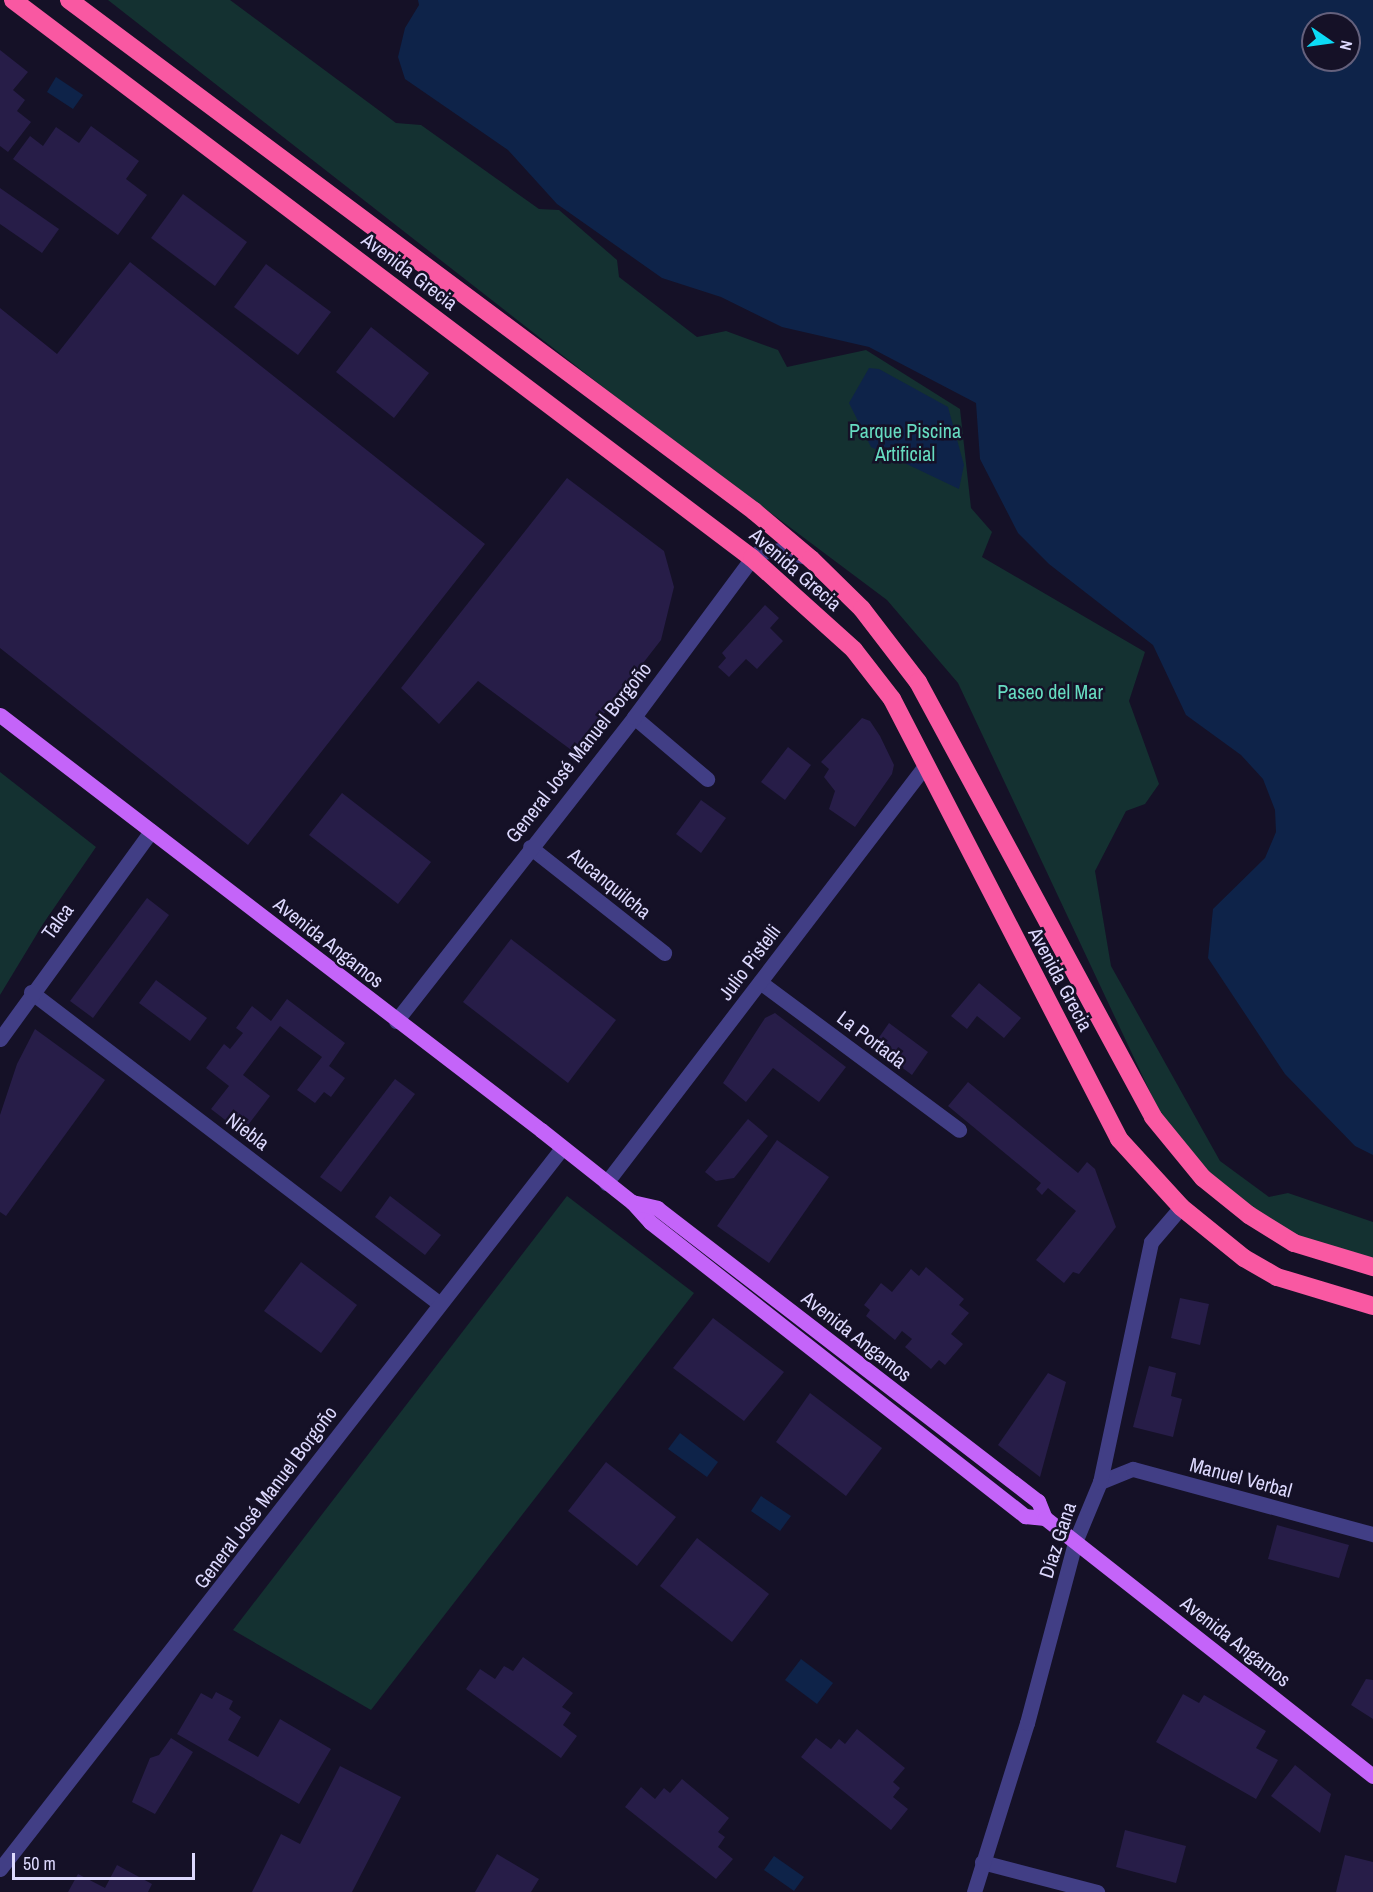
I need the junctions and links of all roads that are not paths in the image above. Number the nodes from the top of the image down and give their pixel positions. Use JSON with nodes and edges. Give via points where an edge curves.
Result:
{"nodes":[{"id":1,"x":13,"y":0,"type":"edge"},
{"id":2,"x":69,"y":0,"type":"edge"},
{"id":3,"x":752,"y":558,"type":"junction"},
{"id":4,"x":811,"y":559,"type":"junction"},
{"id":5,"x":0,"y":715,"type":"edge"},
{"id":6,"x":634,"y":717,"type":"junction"},
{"id":7,"x":924,"y":766,"type":"junction"},
{"id":8,"x":707,"y":779,"type":"dead end"},
{"id":9,"x":151,"y":831,"type":"junction"},
{"id":10,"x":531,"y":847,"type":"junction"},
{"id":11,"x":664,"y":953,"type":"dead end"},
{"id":12,"x":760,"y":982,"type":"junction"},
{"id":13,"x":31,"y":993,"type":"junction"},
{"id":14,"x":396,"y":1021,"type":"junction"},
{"id":15,"x":0,"y":1039,"type":"edge"},
{"id":16,"x":959,"y":1130,"type":"dead end"},
{"id":17,"x":562,"y":1148,"type":"junction"},
{"id":18,"x":606,"y":1183,"type":"junction"},
{"id":19,"x":1181,"y":1207,"type":"junction"},
{"id":20,"x":1373,"y":1267,"type":"edge"},
{"id":21,"x":440,"y":1304,"type":"junction"},
{"id":22,"x":1373,"y":1306,"type":"edge"},
{"id":23,"x":1100,"y":1482,"type":"junction"},
{"id":24,"x":1373,"y":1534,"type":"edge"},
{"id":25,"x":1075,"y":1542,"type":"junction"},
{"id":26,"x":1373,"y":1776,"type":"edge"},
{"id":27,"x":982,"y":1863,"type":"junction"},
{"id":28,"x":0,"y":1869,"type":"edge"},
{"id":29,"x":974,"y":1892,"type":"edge"},
{"id":30,"x":1096,"y":1892,"type":"edge"}],
"edges":[{"from":1,"to":3,"type":"highway","name":"Avenida Grecia"},
{"from":2,"to":4,"type":"highway","name":"Avenida Grecia","via":[[753,511]]},
{"from":3,"to":4,"type":"street","via":[[759,552],[780,549]]},
{"from":3,"to":6,"type":"street","name":"General José Manuel Borgoño"},
{"from":3,"to":7,"type":"highway","name":"Avenida Grecia","via":[[854,650],[892,699]]},
{"from":4,"to":20,"type":"highway","name":"Avenida Grecia","via":[[862,609],[918,682],[1153,1117],[1203,1178],[1249,1215],[1294,1243]]},
{"from":5,"to":9,"type":"main road","name":"Avenida Angamos"},
{"from":6,"to":8,"type":"street"},
{"from":6,"to":10,"type":"street","name":"General José Manuel Borgoño"},
{"from":7,"to":12,"type":"street","name":"Julio Pistelli"},
{"from":7,"to":19,"type":"highway","name":"Avenida Grecia","via":[[1119,1139]]},
{"from":9,"to":13,"type":"street","name":"Talca"},
{"from":9,"to":14,"type":"main road","name":"Avenida Angamos"},
{"from":10,"to":11,"type":"street","name":"Aucanquilcha"},
{"from":10,"to":14,"type":"street","name":"General José Manuel Borgoño"},
{"from":12,"to":16,"type":"street","name":"La Portada"},
{"from":12,"to":18,"type":"street","name":"Julio Pistelli"},
{"from":13,"to":15,"type":"street","name":"Talca"},
{"from":13,"to":21,"type":"street","name":"Niebla"},
{"from":14,"to":17,"type":"main road","name":"Avenida Angamos"},
{"from":17,"to":18,"type":"main road","name":"Avenida Angamos"},
{"from":17,"to":21,"type":"street","name":"General José Manuel Borgoño"},
{"from":18,"to":25,"type":"main road","name":"Avenida Angamos","via":[[632,1202],[650,1222],[1025,1516],[1045,1518]]},
{"from":19,"to":22,"type":"highway","name":"Avenida Grecia","via":[[1244,1258],[1277,1277]]},
{"from":19,"to":23,"type":"street","name":"Díaz Gana","via":[[1151,1242]]},
{"from":21,"to":28,"type":"street","name":"General José Manuel Borgoño","via":[[190,1631]]},
{"from":23,"to":24,"type":"street","name":"Manuel Verbal","via":[[1133,1469]]},
{"from":23,"to":25,"type":"street","name":"Díaz Gana"},
{"from":25,"to":26,"type":"main road","name":"Avenida Angamos"},
{"from":25,"to":27,"type":"street","name":"Díaz Gana","via":[[1027,1724]]},
{"from":27,"to":29,"type":"street","name":"Díaz Gana"},
{"from":27,"to":30,"type":"street"}]}
